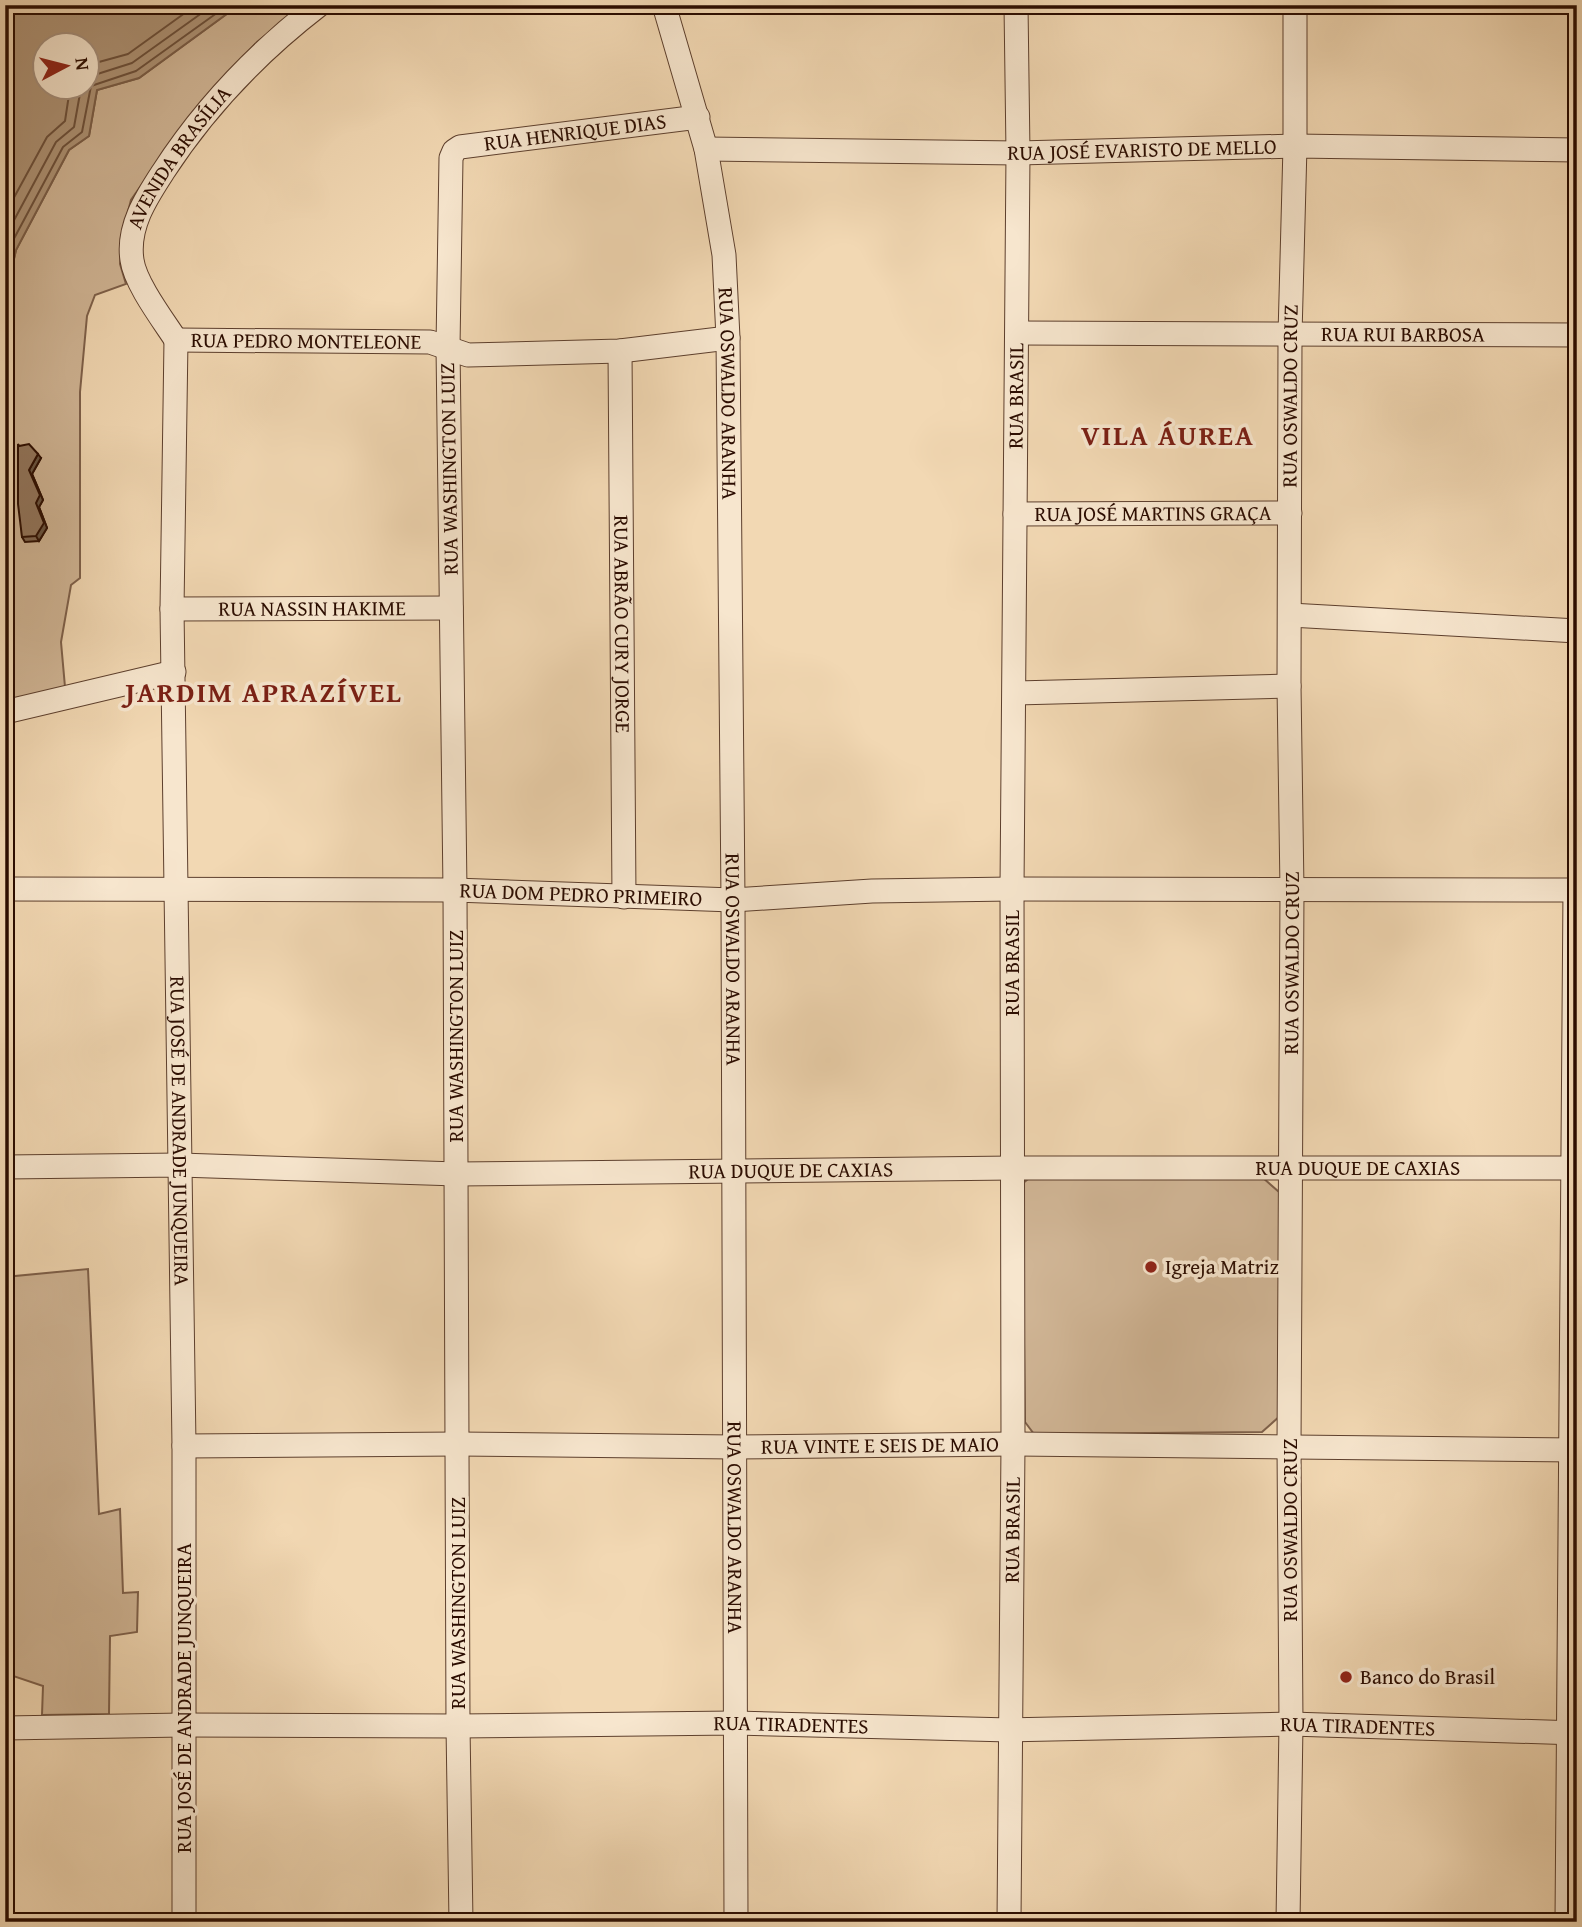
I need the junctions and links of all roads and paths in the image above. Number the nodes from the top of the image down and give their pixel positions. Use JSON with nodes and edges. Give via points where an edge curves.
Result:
{"nodes":[{"id":1,"x":319,"y":5,"type":"edge"},
{"id":2,"x":664,"y":5,"type":"edge"},
{"id":3,"x":1016,"y":5,"type":"edge"},
{"id":4,"x":1295,"y":5,"type":"edge"},
{"id":5,"x":698,"y":117,"type":"junction"},
{"id":6,"x":1296,"y":146,"type":"junction"},
{"id":7,"x":706,"y":149,"type":"junction"},
{"id":8,"x":454,"y":150,"type":"joint"},
{"id":9,"x":1577,"y":150,"type":"edge"},
{"id":10,"x":1018,"y":153,"type":"junction"},
{"id":11,"x":1018,"y":333,"type":"junction"},
{"id":12,"x":1290,"y":334,"type":"junction"},
{"id":13,"x":1577,"y":335,"type":"edge"},
{"id":14,"x":728,"y":338,"type":"junction"},
{"id":15,"x":176,"y":340,"type":"junction"},
{"id":16,"x":448,"y":347,"type":"junction"},
{"id":17,"x":620,"y":351,"type":"junction"},
{"id":18,"x":1290,"y":513,"type":"junction"},
{"id":19,"x":1015,"y":514,"type":"junction"},
{"id":20,"x":451,"y":608,"type":"junction"},
{"id":21,"x":172,"y":609,"type":"junction"},
{"id":22,"x":1290,"y":615,"type":"junction"},
{"id":23,"x":1577,"y":631,"type":"edge"},
{"id":24,"x":174,"y":672,"type":"junction"},
{"id":25,"x":1289,"y":686,"type":"junction"},
{"id":26,"x":1015,"y":693,"type":"junction"},
{"id":27,"x":5,"y":712,"type":"edge"},
{"id":28,"x":5,"y":889,"type":"edge"},
{"id":29,"x":1012,"y":889,"type":"junction"},
{"id":30,"x":455,"y":890,"type":"junction"},
{"id":31,"x":1292,"y":890,"type":"junction"},
{"id":32,"x":1576,"y":890,"type":"edge"},
{"id":33,"x":176,"y":891,"type":"junction"},
{"id":34,"x":624,"y":897,"type":"junction"},
{"id":35,"x":733,"y":900,"type":"junction"},
{"id":36,"x":180,"y":1165,"type":"junction"},
{"id":37,"x":5,"y":1167,"type":"edge"},
{"id":38,"x":1014,"y":1168,"type":"junction"},
{"id":39,"x":1290,"y":1168,"type":"junction"},
{"id":40,"x":1575,"y":1168,"type":"edge"},
{"id":41,"x":733,"y":1173,"type":"junction"},
{"id":42,"x":457,"y":1174,"type":"junction"},
{"id":43,"x":458,"y":1444,"type":"junction"},
{"id":44,"x":1013,"y":1444,"type":"junction"},
{"id":45,"x":184,"y":1446,"type":"junction"},
{"id":46,"x":1289,"y":1446,"type":"junction"},
{"id":47,"x":734,"y":1447,"type":"junction"},
{"id":48,"x":1573,"y":1450,"type":"edge"},
{"id":49,"x":735,"y":1723,"type":"junction"},
{"id":50,"x":1291,"y":1724,"type":"junction"},
{"id":51,"x":183,"y":1725,"type":"junction"},
{"id":52,"x":458,"y":1726,"type":"junction"},
{"id":53,"x":5,"y":1728,"type":"edge"},
{"id":54,"x":1010,"y":1730,"type":"junction"},
{"id":55,"x":1573,"y":1733,"type":"edge"},
{"id":56,"x":184,"y":1922,"type":"edge"},
{"id":57,"x":461,"y":1922,"type":"edge"},
{"id":58,"x":736,"y":1922,"type":"edge"},
{"id":59,"x":1009,"y":1922,"type":"edge"},
{"id":60,"x":1288,"y":1922,"type":"edge"},
{"id":61,"x":1567,"y":1922,"type":"edge"}],
"edges":[{"from":1,"to":15,"type":"street","name":"AVENIDA BRASÍLIA","via":[[226,89],[188,133],[142,204],[133,230],[132,261]]},
{"from":2,"to":5,"type":"street","name":"RUA OSWALDO ARANHA"},
{"from":3,"to":10,"type":"street","name":"RUA BRASIL"},
{"from":4,"to":6,"type":"street","name":"RUA OSWALDO CRUZ"},
{"from":5,"to":7,"type":"street","name":"RUA OSWALDO ARANHA"},
{"from":5,"to":8,"type":"street","name":"RUA HENRIQUE DIAS"},
{"from":6,"to":9,"type":"street","name":"RUA JOSÉ EVARISTO DE MELLO"},
{"from":6,"to":10,"type":"street","name":"RUA JOSÉ EVARISTO DE MELLO"},
{"from":6,"to":12,"type":"street","name":"RUA OSWALDO CRUZ"},
{"from":7,"to":10,"type":"street","name":"RUA JOSÉ EVARISTO DE MELLO"},
{"from":7,"to":14,"type":"street","name":"RUA OSWALDO ARANHA","via":[[724,255]]},
{"from":8,"to":16,"type":"street","name":"RUA WASHINGTON LUIZ"},
{"from":10,"to":11,"type":"street","name":"RUA BRASIL"},
{"from":11,"to":12,"type":"street","name":"RUA RUI BARBOSA"},
{"from":11,"to":19,"type":"street","name":"RUA BRASIL"},
{"from":12,"to":13,"type":"street","name":"RUA RUI BARBOSA"},
{"from":12,"to":18,"type":"street","name":"RUA OSWALDO CRUZ"},
{"from":14,"to":17,"type":"street","name":"RUA PEDRO MONTELEONE"},
{"from":14,"to":35,"type":"street","name":"RUA OSWALDO ARANHA"},
{"from":15,"to":16,"type":"street","name":"RUA PEDRO MONTELEONE","via":[[430,342]]},
{"from":15,"to":21,"type":"street","name":"RUA JOSÉ DE ANDRADE JUNQUEIRA"},
{"from":16,"to":17,"type":"street","name":"RUA PEDRO MONTELEONE","via":[[468,355]]},
{"from":16,"to":20,"type":"street","name":"RUA WASHINGTON LUIZ"},
{"from":17,"to":34,"type":"street","name":"RUA ABRÃO CURY JORGE"},
{"from":18,"to":19,"type":"street","name":"RUA JOSÉ MARTINS GRAÇA"},
{"from":18,"to":22,"type":"street","name":"RUA OSWALDO CRUZ"},
{"from":19,"to":26,"type":"street","name":"RUA BRASIL"},
{"from":20,"to":21,"type":"street","name":"RUA NASSIN HAKIME"},
{"from":20,"to":30,"type":"street","name":"RUA WASHINGTON LUIZ"},
{"from":21,"to":24,"type":"street","name":"RUA JOSÉ DE ANDRADE JUNQUEIRA"},
{"from":22,"to":23,"type":"street"},
{"from":22,"to":25,"type":"street","name":"RUA OSWALDO CRUZ"},
{"from":24,"to":27,"type":"street"},
{"from":24,"to":33,"type":"street","name":"RUA JOSÉ DE ANDRADE JUNQUEIRA"},
{"from":25,"to":26,"type":"street"},
{"from":25,"to":31,"type":"street","name":"RUA OSWALDO CRUZ"},
{"from":26,"to":29,"type":"street","name":"RUA BRASIL"},
{"from":28,"to":33,"type":"street","name":"RUA DOM PEDRO PRIMEIRO"},
{"from":29,"to":31,"type":"street","name":"RUA DOM PEDRO PRIMEIRO"},
{"from":29,"to":35,"type":"street","name":"RUA DOM PEDRO PRIMEIRO","via":[[872,891]]},
{"from":29,"to":38,"type":"street","name":"RUA BRASIL"},
{"from":30,"to":33,"type":"street","name":"RUA DOM PEDRO PRIMEIRO"},
{"from":30,"to":34,"type":"street","name":"RUA DOM PEDRO PRIMEIRO"},
{"from":30,"to":42,"type":"street","name":"RUA WASHINGTON LUIZ"},
{"from":31,"to":32,"type":"street","name":"RUA DOM PEDRO PRIMEIRO"},
{"from":31,"to":39,"type":"street","name":"RUA OSWALDO CRUZ"},
{"from":32,"to":40,"type":"street"},
{"from":33,"to":36,"type":"street","name":"RUA JOSÉ DE ANDRADE JUNQUEIRA"},
{"from":34,"to":35,"type":"street","name":"RUA DOM PEDRO PRIMEIRO"},
{"from":35,"to":41,"type":"street","name":"RUA OSWALDO ARANHA"},
{"from":36,"to":37,"type":"street","name":"RUA DUQUE DE CAXIAS"},
{"from":36,"to":42,"type":"street","name":"RUA DUQUE DE CAXIAS"},
{"from":36,"to":45,"type":"street","name":"RUA JOSÉ DE ANDRADE JUNQUEIRA"},
{"from":38,"to":39,"type":"street","name":"RUA DUQUE DE CAXIAS"},
{"from":38,"to":41,"type":"street","name":"RUA DUQUE DE CAXIAS"},
{"from":38,"to":44,"type":"street","name":"RUA BRASIL"},
{"from":39,"to":40,"type":"street","name":"RUA DUQUE DE CAXIAS"},
{"from":39,"to":46,"type":"street","name":"RUA OSWALDO CRUZ"},
{"from":40,"to":48,"type":"street"},
{"from":41,"to":42,"type":"street","name":"RUA DUQUE DE CAXIAS"},
{"from":41,"to":47,"type":"street","name":"RUA OSWALDO ARANHA"},
{"from":42,"to":43,"type":"street","name":"RUA WASHINGTON LUIZ"},
{"from":43,"to":45,"type":"street","name":"RUA VINTE E SEIS DE MAIO"},
{"from":43,"to":47,"type":"street","name":"RUA VINTE E SEIS DE MAIO"},
{"from":43,"to":52,"type":"street","name":"RUA WASHINGTON LUIZ"},
{"from":44,"to":46,"type":"street","name":"RUA VINTE E SEIS DE MAIO"},
{"from":44,"to":47,"type":"street","name":"RUA VINTE E SEIS DE MAIO"},
{"from":44,"to":54,"type":"street","name":"RUA BRASIL"},
{"from":45,"to":51,"type":"street","name":"RUA JOSÉ DE ANDRADE JUNQUEIRA"},
{"from":46,"to":48,"type":"street","name":"RUA VINTE E SEIS DE MAIO"},
{"from":46,"to":50,"type":"street","name":"RUA OSWALDO CRUZ"},
{"from":47,"to":49,"type":"street","name":"RUA OSWALDO ARANHA"},
{"from":48,"to":55,"type":"street"},
{"from":49,"to":52,"type":"street","name":"RUA TIRADENTES"},
{"from":49,"to":54,"type":"street","name":"RUA TIRADENTES"},
{"from":49,"to":58,"type":"street","name":"RUA OSWALDO ARANHA"},
{"from":50,"to":54,"type":"street","name":"RUA TIRADENTES"},
{"from":50,"to":55,"type":"street","name":"RUA TIRADENTES"},
{"from":50,"to":60,"type":"street","name":"RUA OSWALDO CRUZ"},
{"from":51,"to":52,"type":"street","name":"RUA TIRADENTES"},
{"from":51,"to":53,"type":"street","name":"RUA TIRADENTES"},
{"from":51,"to":56,"type":"street","name":"RUA JOSÉ DE ANDRADE JUNQUEIRA"},
{"from":52,"to":57,"type":"street","name":"RUA WASHINGTON LUIZ"},
{"from":54,"to":59,"type":"street","name":"RUA BRASIL"},
{"from":55,"to":61,"type":"street"}]}
